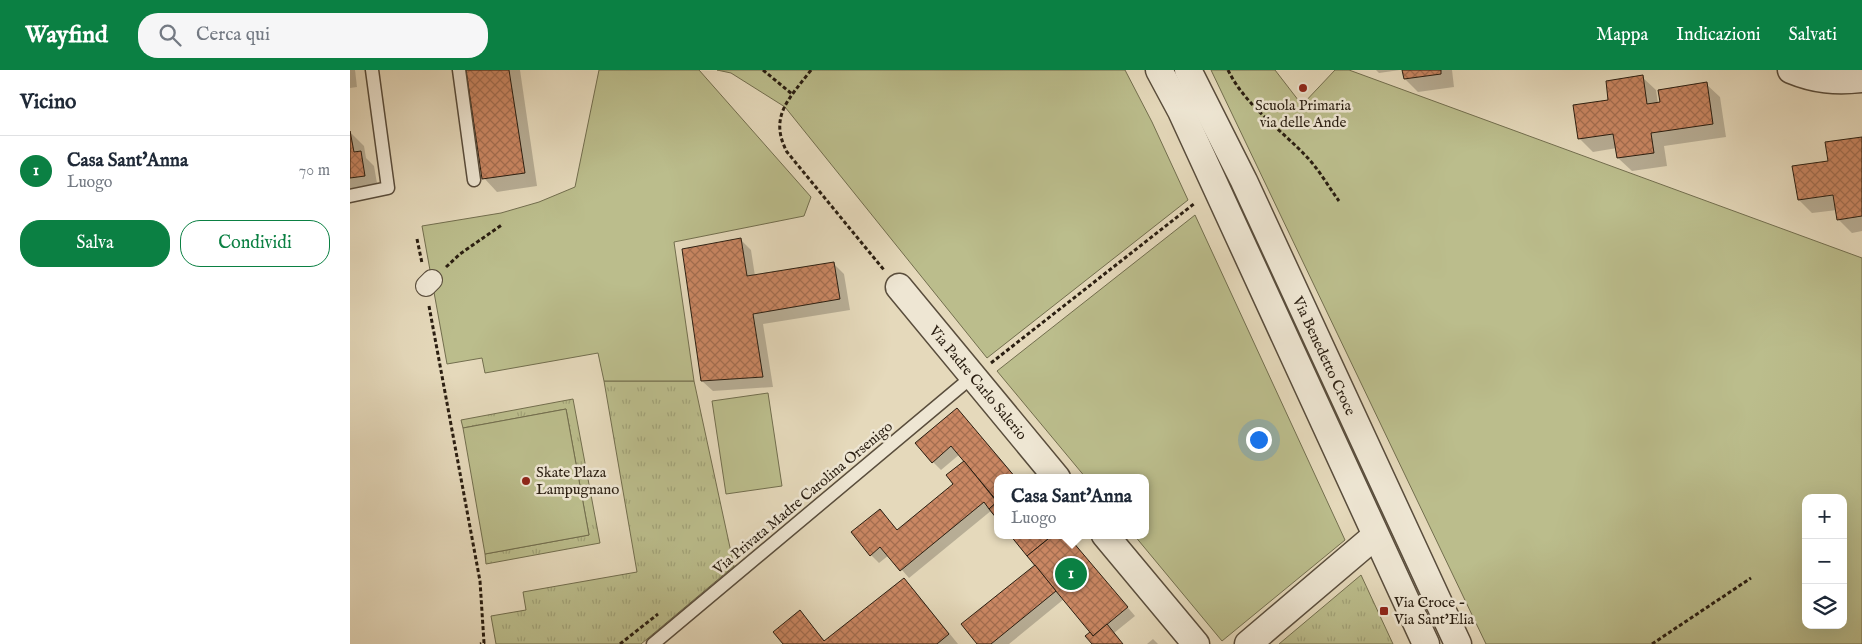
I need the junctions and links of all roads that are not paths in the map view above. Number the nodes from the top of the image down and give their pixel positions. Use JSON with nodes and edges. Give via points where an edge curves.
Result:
{"nodes":[{"id":1,"x":372,"y":70,"type":"edge"},
{"id":2,"x":459,"y":70,"type":"edge"},
{"id":3,"x":1159,"y":70,"type":"edge"},
{"id":4,"x":1188,"y":70,"type":"edge"},
{"id":5,"x":1791,"y":70,"type":"edge"},
{"id":6,"x":1862,"y":79,"type":"edge"},
{"id":7,"x":474,"y":180,"type":"dead end"},
{"id":8,"x":350,"y":196,"type":"edge"},
{"id":9,"x":899,"y":287,"type":"road end"},
{"id":10,"x":982,"y":370,"type":"junction"},
{"id":11,"x":1054,"y":474,"type":"edge"},
{"id":12,"x":1375,"y":536,"type":"junction"},
{"id":13,"x":1108,"y":539,"type":"edge"},
{"id":14,"x":653,"y":644,"type":"edge"},
{"id":15,"x":1196,"y":644,"type":"edge"},
{"id":16,"x":1248,"y":644,"type":"edge"},
{"id":17,"x":1426,"y":644,"type":"edge"},
{"id":18,"x":1458,"y":644,"type":"edge"}],
"edges":[{"from":1,"to":8,"type":"lane","via":[[388,188]]},
{"from":2,"to":7,"type":"lane"},
{"from":3,"to":12,"type":"street","name":"Via Benedetto Croce","via":[[1182,111]]},
{"from":4,"to":18,"type":"street","name":"Via Benedetto Croce","via":[[1244,182]]},
{"from":5,"to":6,"type":"street","via":[[1839,82]]},
{"from":9,"to":10,"type":"street","name":"Via Padre Carlo Salerio"},
{"from":10,"to":11,"type":"street","name":"Via Padre Carlo Salerio"},
{"from":10,"to":14,"type":"lane","name":"Via Privata Madre Carolina Orsenigo"},
{"from":12,"to":16,"type":"street"},
{"from":12,"to":17,"type":"street","name":"Via Benedetto Croce"},
{"from":13,"to":15,"type":"street"}]}
